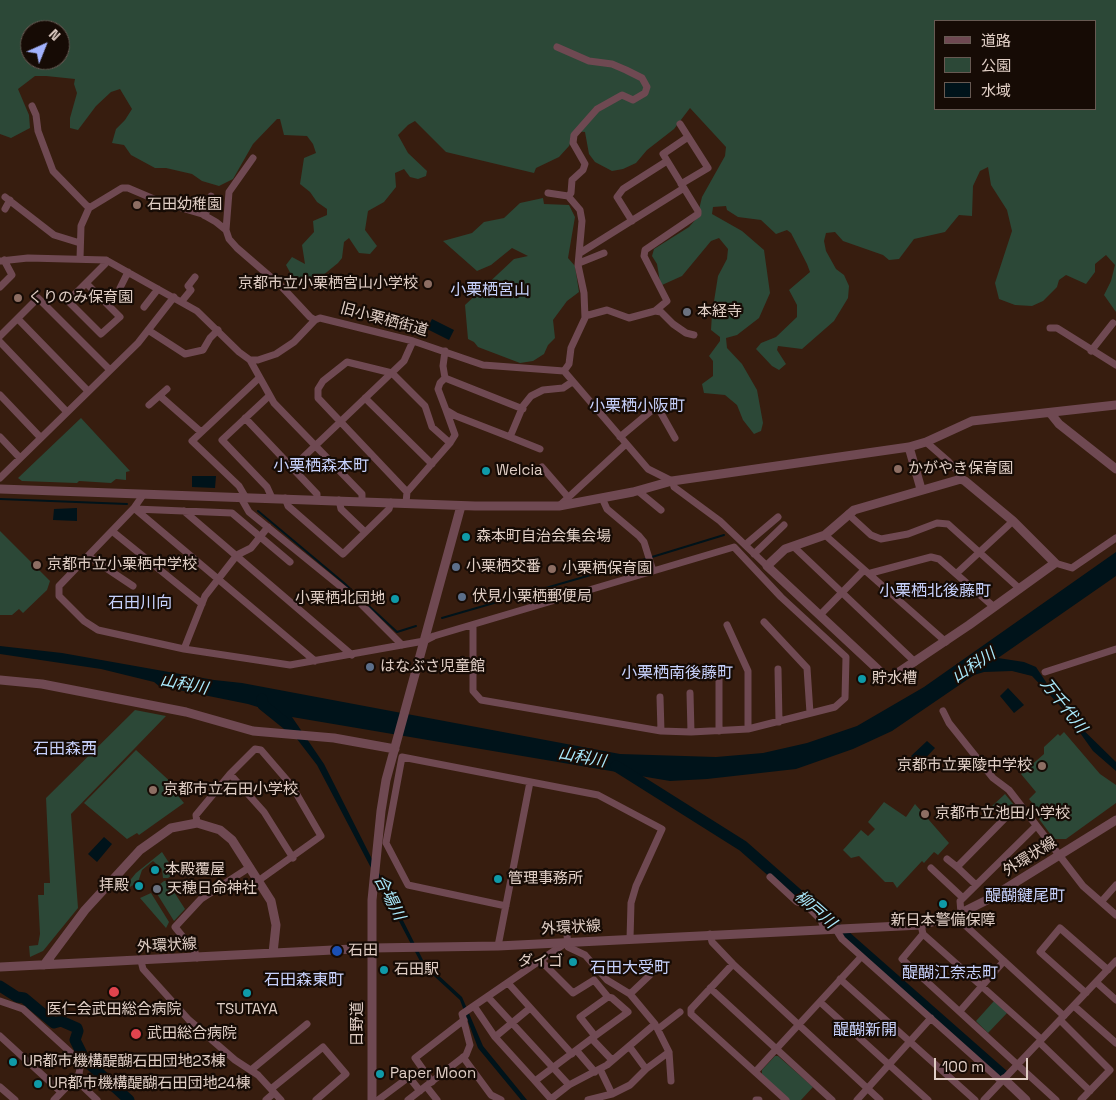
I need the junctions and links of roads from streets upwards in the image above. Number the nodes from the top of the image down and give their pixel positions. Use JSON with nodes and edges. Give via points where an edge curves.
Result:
{"nodes":[{"id":1,"x":557,"y":47,"type":"dead end"},
{"id":2,"x":32,"y":106,"type":"dead end"},
{"id":3,"x":680,"y":124,"type":"dead end"},
{"id":4,"x":688,"y":137,"type":"junction"},
{"id":5,"x":253,"y":158,"type":"dead end"},
{"id":6,"x":667,"y":161,"type":"junction"},
{"id":7,"x":683,"y":186,"type":"junction"},
{"id":8,"x":548,"y":193,"type":"dead end"},
{"id":9,"x":211,"y":196,"type":"dead end"},
{"id":10,"x":568,"y":196,"type":"junction"},
{"id":11,"x":88,"y":208,"type":"junction"},
{"id":12,"x":5,"y":209,"type":"dead end"},
{"id":13,"x":205,"y":216,"type":"junction"},
{"id":14,"x":632,"y":220,"type":"junction"},
{"id":15,"x":226,"y":230,"type":"junction"},
{"id":16,"x":80,"y":243,"type":"junction"},
{"id":17,"x":604,"y":252,"type":"dead end"},
{"id":18,"x":580,"y":253,"type":"junction"},
{"id":19,"x":80,"y":259,"type":"junction"},
{"id":20,"x":106,"y":260,"type":"junction"},
{"id":21,"x":2,"y":261,"type":"edge"},
{"id":22,"x":579,"y":263,"type":"junction"},
{"id":23,"x":128,"y":272,"type":"junction"},
{"id":24,"x":195,"y":277,"type":"dead end"},
{"id":25,"x":86,"y":283,"type":"junction"},
{"id":26,"x":0,"y":287,"type":"edge"},
{"id":27,"x":120,"y":288,"type":"dead end"},
{"id":28,"x":158,"y":289,"type":"junction"},
{"id":29,"x":174,"y":297,"type":"junction"},
{"id":30,"x":182,"y":301,"type":"junction"},
{"id":31,"x":144,"y":306,"type":"dead end"},
{"id":32,"x":655,"y":312,"type":"junction"},
{"id":33,"x":585,"y":316,"type":"junction"},
{"id":34,"x":18,"y":319,"type":"junction"},
{"id":35,"x":315,"y":320,"type":"junction"},
{"id":36,"x":1113,"y":323,"type":"dead end"},
{"id":37,"x":1050,"y":328,"type":"dead end"},
{"id":38,"x":148,"y":330,"type":"junction"},
{"id":39,"x":218,"y":330,"type":"junction"},
{"id":40,"x":694,"y":335,"type":"dead end"},
{"id":41,"x":0,"y":336,"type":"edge"},
{"id":42,"x":413,"y":340,"type":"junction"},
{"id":43,"x":0,"y":342,"type":"edge"},
{"id":44,"x":445,"y":351,"type":"junction"},
{"id":45,"x":1091,"y":351,"type":"junction"},
{"id":46,"x":250,"y":360,"type":"junction"},
{"id":47,"x":1116,"y":365,"type":"edge"},
{"id":48,"x":110,"y":370,"type":"junction"},
{"id":49,"x":564,"y":371,"type":"junction"},
{"id":50,"x":392,"y":373,"type":"junction"},
{"id":51,"x":259,"y":378,"type":"junction"},
{"id":52,"x":445,"y":378,"type":"junction"},
{"id":53,"x":572,"y":382,"type":"junction"},
{"id":54,"x":167,"y":389,"type":"dead end"},
{"id":55,"x":88,"y":391,"type":"junction"},
{"id":56,"x":0,"y":395,"type":"edge"},
{"id":57,"x":160,"y":396,"type":"junction"},
{"id":58,"x":269,"y":396,"type":"junction"},
{"id":59,"x":366,"y":398,"type":"junction"},
{"id":60,"x":149,"y":405,"type":"dead end"},
{"id":61,"x":1116,"y":405,"type":"edge"},
{"id":62,"x":523,"y":409,"type":"junction"},
{"id":63,"x":446,"y":410,"type":"junction"},
{"id":64,"x":67,"y":412,"type":"junction"},
{"id":65,"x":1051,"y":414,"type":"junction"},
{"id":66,"x":246,"y":418,"type":"junction"},
{"id":67,"x":340,"y":422,"type":"junction"},
{"id":68,"x":200,"y":432,"type":"junction"},
{"id":69,"x":0,"y":437,"type":"edge"},
{"id":70,"x":510,"y":437,"type":"junction"},
{"id":71,"x":620,"y":437,"type":"junction"},
{"id":72,"x":41,"y":438,"type":"junction"},
{"id":73,"x":675,"y":438,"type":"dead end"},
{"id":74,"x":926,"y":442,"type":"junction"},
{"id":75,"x":450,"y":443,"type":"junction"},
{"id":76,"x":626,"y":444,"type":"junction"},
{"id":77,"x":315,"y":445,"type":"junction"},
{"id":78,"x":908,"y":447,"type":"junction"},
{"id":79,"x":540,"y":449,"type":"dead end"},
{"id":80,"x":20,"y":458,"type":"junction"},
{"id":81,"x":432,"y":464,"type":"junction"},
{"id":82,"x":293,"y":467,"type":"junction"},
{"id":83,"x":542,"y":467,"type":"dead end"},
{"id":84,"x":1116,"y":469,"type":"edge"},
{"id":85,"x":0,"y":478,"type":"edge"},
{"id":86,"x":960,"y":479,"type":"junction"},
{"id":87,"x":672,"y":481,"type":"junction"},
{"id":88,"x":0,"y":489,"type":"edge"},
{"id":89,"x":921,"y":489,"type":"junction"},
{"id":90,"x":638,"y":490,"type":"junction"},
{"id":91,"x":407,"y":492,"type":"junction"},
{"id":92,"x":143,"y":495,"type":"junction"},
{"id":93,"x":568,"y":497,"type":"junction"},
{"id":94,"x":243,"y":498,"type":"junction"},
{"id":95,"x":272,"y":498,"type":"junction"},
{"id":96,"x":285,"y":498,"type":"junction"},
{"id":97,"x":602,"y":498,"type":"junction"},
{"id":98,"x":317,"y":499,"type":"junction"},
{"id":99,"x":339,"y":500,"type":"junction"},
{"id":100,"x":362,"y":501,"type":"junction"},
{"id":101,"x":391,"y":502,"type":"junction"},
{"id":102,"x":406,"y":503,"type":"junction"},
{"id":103,"x":461,"y":506,"type":"junction"},
{"id":104,"x":559,"y":506,"type":"junction"},
{"id":105,"x":134,"y":508,"type":"junction"},
{"id":106,"x":661,"y":510,"type":"dead end"},
{"id":107,"x":184,"y":511,"type":"junction"},
{"id":108,"x":848,"y":514,"type":"junction"},
{"id":109,"x":778,"y":517,"type":"dead end"},
{"id":110,"x":1013,"y":521,"type":"junction"},
{"id":111,"x":784,"y":525,"type":"dead end"},
{"id":112,"x":268,"y":527,"type":"junction"},
{"id":113,"x":112,"y":531,"type":"junction"},
{"id":114,"x":365,"y":532,"type":"junction"},
{"id":115,"x":825,"y":535,"type":"junction"},
{"id":116,"x":260,"y":536,"type":"junction"},
{"id":117,"x":1116,"y":538,"type":"edge"},
{"id":118,"x":745,"y":545,"type":"junction"},
{"id":119,"x":794,"y":547,"type":"junction"},
{"id":120,"x":980,"y":552,"type":"junction"},
{"id":121,"x":754,"y":554,"type":"junction"},
{"id":122,"x":237,"y":555,"type":"junction"},
{"id":123,"x":88,"y":556,"type":"junction"},
{"id":124,"x":290,"y":562,"type":"dead end"},
{"id":125,"x":1055,"y":563,"type":"junction"},
{"id":126,"x":767,"y":566,"type":"junction"},
{"id":127,"x":653,"y":571,"type":"junction"},
{"id":128,"x":868,"y":571,"type":"junction"},
{"id":129,"x":957,"y":572,"type":"junction"},
{"id":130,"x":219,"y":579,"type":"junction"},
{"id":131,"x":133,"y":586,"type":"dead end"},
{"id":132,"x":1020,"y":589,"type":"junction"},
{"id":133,"x":842,"y":593,"type":"junction"},
{"id":134,"x":202,"y":604,"type":"junction"},
{"id":135,"x":994,"y":608,"type":"junction"},
{"id":136,"x":820,"y":615,"type":"junction"},
{"id":137,"x":764,"y":622,"type":"dead end"},
{"id":138,"x":727,"y":624,"type":"dead end"},
{"id":139,"x":473,"y":626,"type":"junction"},
{"id":140,"x":424,"y":642,"type":"junction"},
{"id":141,"x":946,"y":642,"type":"junction"},
{"id":142,"x":402,"y":645,"type":"junction"},
{"id":143,"x":184,"y":649,"type":"junction"},
{"id":144,"x":1116,"y":649,"type":"edge"},
{"id":145,"x":352,"y":655,"type":"junction"},
{"id":146,"x":315,"y":661,"type":"junction"},
{"id":147,"x":915,"y":662,"type":"junction"},
{"id":148,"x":778,"y":669,"type":"dead end"},
{"id":149,"x":1045,"y":672,"type":"dead end"},
{"id":150,"x":719,"y":676,"type":"dead end"},
{"id":151,"x":0,"y":680,"type":"edge"},
{"id":152,"x":690,"y":693,"type":"dead end"},
{"id":153,"x":660,"y":697,"type":"dead end"},
{"id":154,"x":943,"y":711,"type":"dead end"},
{"id":155,"x":810,"y":713,"type":"junction"},
{"id":156,"x":779,"y":722,"type":"junction"},
{"id":157,"x":748,"y":729,"type":"junction"},
{"id":158,"x":661,"y":731,"type":"junction"},
{"id":159,"x":719,"y":731,"type":"junction"},
{"id":160,"x":691,"y":732,"type":"junction"},
{"id":161,"x":396,"y":745,"type":"junction"},
{"id":162,"x":230,"y":774,"type":"junction"},
{"id":163,"x":530,"y":782,"type":"junction"},
{"id":164,"x":1019,"y":804,"type":"junction"},
{"id":165,"x":1116,"y":820,"type":"edge"},
{"id":166,"x":197,"y":823,"type":"junction"},
{"id":167,"x":1036,"y":826,"type":"junction"},
{"id":168,"x":1059,"y":855,"type":"junction"},
{"id":169,"x":293,"y":858,"type":"junction"},
{"id":170,"x":947,"y":859,"type":"dead end"},
{"id":171,"x":250,"y":867,"type":"junction"},
{"id":172,"x":957,"y":867,"type":"junction"},
{"id":173,"x":932,"y":868,"type":"dead end"},
{"id":174,"x":770,"y":877,"type":"dead end"},
{"id":175,"x":258,"y":881,"type":"junction"},
{"id":176,"x":976,"y":885,"type":"junction"},
{"id":177,"x":1116,"y":885,"type":"edge"},
{"id":178,"x":963,"y":898,"type":"junction"},
{"id":179,"x":1101,"y":902,"type":"junction"},
{"id":180,"x":506,"y":906,"type":"junction"},
{"id":181,"x":958,"y":914,"type":"junction"},
{"id":182,"x":1116,"y":915,"type":"edge"},
{"id":183,"x":835,"y":928,"type":"junction"},
{"id":184,"x":824,"y":929,"type":"junction"},
{"id":185,"x":922,"y":929,"type":"junction"},
{"id":186,"x":710,"y":934,"type":"junction"},
{"id":187,"x":567,"y":938,"type":"junction"},
{"id":188,"x":630,"y":940,"type":"junction"},
{"id":189,"x":498,"y":946,"type":"junction"},
{"id":190,"x":372,"y":948,"type":"junction"},
{"id":191,"x":273,"y":953,"type":"junction"},
{"id":192,"x":861,"y":957,"type":"junction"},
{"id":193,"x":197,"y":958,"type":"junction"},
{"id":194,"x":141,"y":960,"type":"junction"},
{"id":195,"x":1004,"y":960,"type":"junction"},
{"id":196,"x":541,"y":961,"type":"junction"},
{"id":197,"x":1116,"y":961,"type":"edge"},
{"id":198,"x":733,"y":964,"type":"junction"},
{"id":199,"x":44,"y":965,"type":"junction"},
{"id":200,"x":0,"y":966,"type":"edge"},
{"id":201,"x":1108,"y":970,"type":"junction"},
{"id":202,"x":650,"y":975,"type":"dead end"},
{"id":203,"x":840,"y":980,"type":"junction"},
{"id":204,"x":1096,"y":982,"type":"junction"},
{"id":205,"x":508,"y":983,"type":"junction"},
{"id":206,"x":982,"y":986,"type":"junction"},
{"id":207,"x":710,"y":988,"type":"junction"},
{"id":208,"x":1086,"y":993,"type":"junction"},
{"id":209,"x":630,"y":994,"type":"junction"},
{"id":210,"x":488,"y":997,"type":"junction"},
{"id":211,"x":608,"y":997,"type":"junction"},
{"id":212,"x":1116,"y":1000,"type":"edge"},
{"id":213,"x":0,"y":1001,"type":"edge"},
{"id":214,"x":820,"y":1002,"type":"junction"},
{"id":215,"x":1074,"y":1006,"type":"junction"},
{"id":216,"x":473,"y":1007,"type":"junction"},
{"id":217,"x":530,"y":1008,"type":"junction"},
{"id":218,"x":960,"y":1011,"type":"junction"},
{"id":219,"x":680,"y":1012,"type":"dead end"},
{"id":220,"x":464,"y":1016,"type":"junction"},
{"id":221,"x":931,"y":1018,"type":"junction"},
{"id":222,"x":1062,"y":1018,"type":"junction"},
{"id":223,"x":513,"y":1023,"type":"junction"},
{"id":224,"x":307,"y":1024,"type":"dead end"},
{"id":225,"x":798,"y":1026,"type":"junction"},
{"id":226,"x":656,"y":1027,"type":"junction"},
{"id":227,"x":0,"y":1036,"type":"edge"},
{"id":228,"x":494,"y":1037,"type":"junction"},
{"id":229,"x":593,"y":1037,"type":"junction"},
{"id":230,"x":1040,"y":1041,"type":"junction"},
{"id":231,"x":910,"y":1042,"type":"junction"},
{"id":232,"x":1116,"y":1043,"type":"edge"},
{"id":233,"x":628,"y":1046,"type":"junction"},
{"id":234,"x":777,"y":1050,"type":"junction"},
{"id":235,"x":574,"y":1052,"type":"junction"},
{"id":236,"x":669,"y":1052,"type":"junction"},
{"id":237,"x":463,"y":1057,"type":"junction"},
{"id":238,"x":612,"y":1060,"type":"junction"},
{"id":239,"x":1018,"y":1064,"type":"junction"},
{"id":240,"x":889,"y":1065,"type":"junction"},
{"id":241,"x":554,"y":1067,"type":"junction"},
{"id":242,"x":646,"y":1069,"type":"junction"},
{"id":243,"x":250,"y":1070,"type":"junction"},
{"id":244,"x":598,"y":1070,"type":"junction"},
{"id":245,"x":756,"y":1071,"type":"junction"},
{"id":246,"x":74,"y":1079,"type":"junction"},
{"id":247,"x":1002,"y":1080,"type":"junction"},
{"id":248,"x":535,"y":1081,"type":"junction"},
{"id":249,"x":671,"y":1081,"type":"dead end"},
{"id":250,"x":569,"y":1085,"type":"junction"},
{"id":251,"x":426,"y":1086,"type":"junction"},
{"id":252,"x":0,"y":1087,"type":"edge"},
{"id":253,"x":868,"y":1088,"type":"junction"},
{"id":254,"x":273,"y":1091,"type":"junction"},
{"id":255,"x":1090,"y":1091,"type":"junction"},
{"id":256,"x":62,"y":1092,"type":"junction"},
{"id":257,"x":612,"y":1094,"type":"junction"},
{"id":258,"x":490,"y":1098,"type":"edge"},
{"id":259,"x":988,"y":1098,"type":"edge"},
{"id":260,"x":15,"y":1100,"type":"edge"},
{"id":261,"x":54,"y":1100,"type":"edge"},
{"id":262,"x":97,"y":1100,"type":"edge"},
{"id":263,"x":266,"y":1100,"type":"edge"},
{"id":264,"x":281,"y":1100,"type":"edge"},
{"id":265,"x":316,"y":1100,"type":"edge"},
{"id":266,"x":372,"y":1100,"type":"edge"},
{"id":267,"x":378,"y":1100,"type":"edge"},
{"id":268,"x":408,"y":1100,"type":"edge"},
{"id":269,"x":437,"y":1100,"type":"edge"},
{"id":270,"x":502,"y":1100,"type":"edge"},
{"id":271,"x":588,"y":1100,"type":"edge"},
{"id":272,"x":786,"y":1100,"type":"edge"},
{"id":273,"x":832,"y":1100,"type":"edge"},
{"id":274,"x":857,"y":1100,"type":"edge"},
{"id":275,"x":880,"y":1100,"type":"edge"},
{"id":276,"x":928,"y":1100,"type":"edge"},
{"id":277,"x":975,"y":1100,"type":"edge"},
{"id":278,"x":1026,"y":1100,"type":"edge"},
{"id":279,"x":1056,"y":1100,"type":"edge"},
{"id":280,"x":1081,"y":1100,"type":"edge"}],
"edges":[{"from":1,"to":10,"type":"street","via":[[589,61],[612,64],[626,70],[642,78],[647,87],[645,93],[633,100],[622,95],[597,110],[574,136],[573,144],[585,164],[572,180]]},
{"from":2,"to":11,"type":"street","via":[[53,170]]},
{"from":3,"to":4,"type":"street"},
{"from":4,"to":6,"type":"street","via":[[663,154]]},
{"from":4,"to":7,"type":"street","via":[[708,168]]},
{"from":5,"to":15,"type":"street","via":[[229,192]]},
{"from":6,"to":7,"type":"street"},
{"from":6,"to":14,"type":"street","via":[[623,189],[618,197]]},
{"from":7,"to":14,"type":"street"},
{"from":7,"to":32,"type":"street","via":[[698,214],[646,250],[644,256],[668,301]]},
{"from":8,"to":10,"type":"street"},
{"from":9,"to":13,"type":"street"},
{"from":10,"to":18,"type":"street","via":[[580,210]]},
{"from":11,"to":13,"type":"street","via":[[122,188],[128,188]]},
{"from":11,"to":16,"type":"street","via":[[81,226]]},
{"from":12,"to":16,"type":"street","via":[[7,198],[54,235]]},
{"from":13,"to":15,"type":"street"},
{"from":14,"to":18,"type":"street"},
{"from":15,"to":35,"type":"street","via":[[229,239]]},
{"from":16,"to":19,"type":"street"},
{"from":17,"to":22,"type":"street"},
{"from":18,"to":22,"type":"street"},
{"from":19,"to":20,"type":"street"},
{"from":19,"to":21,"type":"street"},
{"from":20,"to":23,"type":"street"},
{"from":20,"to":25,"type":"street"},
{"from":21,"to":26,"type":"street","via":[[12,275]]},
{"from":22,"to":33,"type":"street"},
{"from":23,"to":27,"type":"street"},
{"from":23,"to":28,"type":"street"},
{"from":24,"to":30,"type":"street","via":[[188,286],[191,290]]},
{"from":25,"to":25,"type":"street","via":[[68,301],[102,334],[120,316]]},
{"from":28,"to":29,"type":"street"},
{"from":28,"to":31,"type":"street"},
{"from":29,"to":30,"type":"street"},
{"from":29,"to":38,"type":"street"},
{"from":30,"to":39,"type":"street"},
{"from":32,"to":33,"type":"street","via":[[629,318],[607,310]]},
{"from":32,"to":40,"type":"street","via":[[661,312],[679,328]]},
{"from":33,"to":49,"type":"street"},
{"from":34,"to":41,"type":"street"},
{"from":34,"to":48,"type":"street","via":[[38,298]]},
{"from":34,"to":55,"type":"street"},
{"from":35,"to":42,"type":"street","name":"旧小栗栖街道","via":[[331,320]]},
{"from":35,"to":46,"type":"street","via":[[294,342],[276,354]]},
{"from":36,"to":45,"type":"street"},
{"from":37,"to":45,"type":"street","via":[[1057,328]]},
{"from":38,"to":39,"type":"street","via":[[185,354],[203,350]]},
{"from":38,"to":48,"type":"street"},
{"from":39,"to":46,"type":"street"},
{"from":42,"to":44,"type":"street","name":"旧小栗栖街道"},
{"from":42,"to":50,"type":"street","via":[[404,361]]},
{"from":43,"to":64,"type":"street"},
{"from":44,"to":49,"type":"street","name":"旧小栗栖街道","via":[[492,367]]},
{"from":44,"to":52,"type":"street"},
{"from":45,"to":47,"type":"street"},
{"from":46,"to":51,"type":"street"},
{"from":48,"to":55,"type":"street"},
{"from":49,"to":53,"type":"street"},
{"from":50,"to":59,"type":"street"},
{"from":50,"to":67,"type":"street","via":[[347,362],[323,381],[318,389],[318,398]]},
{"from":50,"to":75,"type":"street","via":[[425,406],[432,427]]},
{"from":51,"to":58,"type":"street"},
{"from":51,"to":68,"type":"street"},
{"from":52,"to":62,"type":"street"},
{"from":52,"to":63,"type":"street","via":[[438,389]]},
{"from":53,"to":62,"type":"street","via":[[563,388],[543,390],[531,396]]},
{"from":53,"to":71,"type":"street"},
{"from":54,"to":57,"type":"street"},
{"from":55,"to":64,"type":"street"},
{"from":56,"to":72,"type":"street"},
{"from":57,"to":60,"type":"street"},
{"from":57,"to":68,"type":"street"},
{"from":58,"to":66,"type":"street"},
{"from":58,"to":77,"type":"street"},
{"from":59,"to":67,"type":"street"},
{"from":59,"to":81,"type":"street"},
{"from":61,"to":65,"type":"street"},
{"from":62,"to":70,"type":"street"},
{"from":63,"to":70,"type":"street"},
{"from":63,"to":75,"type":"street","via":[[455,435]]},
{"from":64,"to":72,"type":"street"},
{"from":65,"to":74,"type":"street","via":[[972,421]]},
{"from":65,"to":84,"type":"street","via":[[1058,424]]},
{"from":66,"to":82,"type":"street"},
{"from":66,"to":95,"type":"street","via":[[222,440],[268,487]]},
{"from":67,"to":77,"type":"street"},
{"from":67,"to":91,"type":"street"},
{"from":68,"to":94,"type":"street","via":[[192,441],[239,486]]},
{"from":69,"to":80,"type":"street"},
{"from":70,"to":79,"type":"street"},
{"from":71,"to":73,"type":"street","via":[[657,406]]},
{"from":71,"to":76,"type":"street"},
{"from":72,"to":80,"type":"street"},
{"from":74,"to":78,"type":"street"},
{"from":74,"to":86,"type":"street","via":[[949,462]]},
{"from":75,"to":81,"type":"street"},
{"from":76,"to":87,"type":"street","via":[[648,469]]},
{"from":76,"to":93,"type":"street"},
{"from":77,"to":82,"type":"street"},
{"from":77,"to":100,"type":"street","via":[[362,494]]},
{"from":78,"to":87,"type":"street"},
{"from":78,"to":89,"type":"street"},
{"from":80,"to":85,"type":"street"},
{"from":81,"to":91,"type":"street"},
{"from":82,"to":98,"type":"street","via":[[317,494]]},
{"from":83,"to":93,"type":"street"},
{"from":86,"to":89,"type":"street"},
{"from":86,"to":110,"type":"street"},
{"from":87,"to":90,"type":"street"},
{"from":87,"to":118,"type":"street"},
{"from":88,"to":92,"type":"street"},
{"from":89,"to":108,"type":"street"},
{"from":90,"to":97,"type":"street"},
{"from":90,"to":106,"type":"street"},
{"from":91,"to":102,"type":"street"},
{"from":92,"to":94,"type":"street"},
{"from":92,"to":105,"type":"street"},
{"from":93,"to":104,"type":"street"},
{"from":94,"to":95,"type":"street"},
{"from":94,"to":112,"type":"street","via":[[248,512]]},
{"from":95,"to":96,"type":"street"},
{"from":96,"to":98,"type":"street"},
{"from":96,"to":114,"type":"street","via":[[288,506],[343,554]]},
{"from":97,"to":104,"type":"street"},
{"from":97,"to":127,"type":"street","via":[[608,509],[644,542]]},
{"from":98,"to":99,"type":"street"},
{"from":99,"to":100,"type":"street"},
{"from":99,"to":114,"type":"street","via":[[341,510]]},
{"from":100,"to":101,"type":"street"},
{"from":101,"to":102,"type":"street"},
{"from":101,"to":114,"type":"street","via":[[389,509]]},
{"from":102,"to":103,"type":"street"},
{"from":103,"to":104,"type":"street"},
{"from":103,"to":140,"type":"street","name":"日野道"},
{"from":105,"to":107,"type":"street"},
{"from":105,"to":113,"type":"street"},
{"from":105,"to":130,"type":"street"},
{"from":107,"to":116,"type":"street","via":[[232,513]]},
{"from":107,"to":122,"type":"street"},
{"from":108,"to":115,"type":"street"},
{"from":108,"to":120,"type":"street","via":[[871,536],[880,538],[908,534],[937,523],[948,524]]},
{"from":109,"to":118,"type":"street"},
{"from":110,"to":120,"type":"street"},
{"from":110,"to":125,"type":"street"},
{"from":111,"to":121,"type":"street"},
{"from":112,"to":116,"type":"street"},
{"from":112,"to":142,"type":"street","via":[[356,599]]},
{"from":113,"to":123,"type":"street"},
{"from":113,"to":134,"type":"street"},
{"from":115,"to":119,"type":"street"},
{"from":115,"to":128,"type":"street"},
{"from":116,"to":122,"type":"street","via":[[250,548]]},
{"from":116,"to":124,"type":"street"},
{"from":117,"to":125,"type":"street","via":[[1072,568]]},
{"from":118,"to":121,"type":"street"},
{"from":119,"to":126,"type":"street","via":[[785,549]]},
{"from":119,"to":133,"type":"street"},
{"from":120,"to":129,"type":"street"},
{"from":120,"to":132,"type":"street"},
{"from":121,"to":126,"type":"street"},
{"from":122,"to":130,"type":"street"},
{"from":122,"to":145,"type":"street"},
{"from":123,"to":131,"type":"street"},
{"from":123,"to":143,"type":"street","via":[[62,582],[58,591],[84,622],[98,630]]},
{"from":125,"to":132,"type":"street"},
{"from":126,"to":136,"type":"street"},
{"from":127,"to":139,"type":"street"},
{"from":127,"to":155,"type":"street","via":[[734,547],[781,597],[846,657],[846,698],[835,707]]},
{"from":128,"to":129,"type":"street","via":[[931,557],[945,562]]},
{"from":128,"to":133,"type":"street"},
{"from":128,"to":141,"type":"street"},
{"from":129,"to":135,"type":"street"},
{"from":130,"to":134,"type":"street"},
{"from":130,"to":146,"type":"street"},
{"from":132,"to":135,"type":"street"},
{"from":133,"to":136,"type":"street"},
{"from":133,"to":147,"type":"street"},
{"from":134,"to":143,"type":"street"},
{"from":135,"to":141,"type":"street"},
{"from":136,"to":147,"type":"street","via":[[886,677],[890,678]]},
{"from":137,"to":155,"type":"street","via":[[807,668]]},
{"from":138,"to":157,"type":"street","via":[[748,671]]},
{"from":139,"to":140,"type":"street","via":[[434,636]]},
{"from":139,"to":158,"type":"street","via":[[473,691],[480,700]]},
{"from":140,"to":142,"type":"street"},
{"from":140,"to":161,"type":"street","name":"日野道"},
{"from":141,"to":147,"type":"street"},
{"from":142,"to":145,"type":"street"},
{"from":143,"to":146,"type":"street","via":[[290,665]]},
{"from":144,"to":149,"type":"street"},
{"from":145,"to":146,"type":"street"},
{"from":148,"to":156,"type":"street"},
{"from":150,"to":159,"type":"street"},
{"from":151,"to":161,"type":"street","via":[[186,712],[253,731]]},
{"from":152,"to":160,"type":"street"},
{"from":153,"to":158,"type":"street"},
{"from":154,"to":164,"type":"street","via":[[993,778],[1009,790]]},
{"from":155,"to":156,"type":"street"},
{"from":156,"to":157,"type":"street"},
{"from":157,"to":159,"type":"street"},
{"from":158,"to":160,"type":"street"},
{"from":159,"to":160,"type":"street"},
{"from":161,"to":190,"type":"street","name":"日野道","via":[[386,780],[376,851]]},
{"from":162,"to":166,"type":"street","via":[[196,815]]},
{"from":162,"to":169,"type":"street","via":[[264,812]]},
{"from":162,"to":169,"type":"street","via":[[258,748],[292,786],[321,836]]},
{"from":163,"to":180,"type":"street"},
{"from":163,"to":180,"type":"street","via":[[402,757],[392,802],[386,843],[408,886]]},
{"from":163,"to":188,"type":"street","via":[[598,795],[662,830],[631,902]]},
{"from":164,"to":167,"type":"street"},
{"from":164,"to":172,"type":"street"},
{"from":165,"to":168,"type":"street","name":"外環状線"},
{"from":166,"to":171,"type":"street","via":[[227,835]]},
{"from":166,"to":199,"type":"street","via":[[171,828],[140,850],[85,910]]},
{"from":167,"to":168,"type":"street"},
{"from":167,"to":176,"type":"street"},
{"from":168,"to":179,"type":"street","via":[[1083,886]]},
{"from":168,"to":181,"type":"street","name":"外環状線","via":[[987,900]]},
{"from":169,"to":175,"type":"street"},
{"from":170,"to":172,"type":"street"},
{"from":171,"to":175,"type":"street"},
{"from":171,"to":193,"type":"street","via":[[201,900],[175,927]]},
{"from":172,"to":176,"type":"street"},
{"from":173,"to":178,"type":"street"},
{"from":174,"to":184,"type":"street","via":[[797,902],[804,903],[821,920]]},
{"from":175,"to":191,"type":"street","via":[[274,912]]},
{"from":176,"to":178,"type":"street"},
{"from":177,"to":179,"type":"street"},
{"from":178,"to":181,"type":"street"},
{"from":179,"to":182,"type":"street"},
{"from":180,"to":189,"type":"street"},
{"from":181,"to":185,"type":"street","name":"外環状線"},
{"from":181,"to":195,"type":"street"},
{"from":183,"to":184,"type":"street","name":"外環状線"},
{"from":183,"to":185,"type":"street","name":"外環状線"},
{"from":183,"to":192,"type":"street"},
{"from":184,"to":186,"type":"street","name":"外環状線"},
{"from":185,"to":206,"type":"street"},
{"from":185,"to":218,"type":"street","via":[[902,959]]},
{"from":186,"to":188,"type":"street","name":"外環状線"},
{"from":186,"to":198,"type":"street","via":[[712,942]]},
{"from":187,"to":188,"type":"street","name":"外環状線"},
{"from":187,"to":189,"type":"street","name":"外環状線"},
{"from":187,"to":196,"type":"street"},
{"from":187,"to":209,"type":"street","via":[[568,946],[585,955],[607,980]]},
{"from":189,"to":190,"type":"street","name":"外環状線"},
{"from":190,"to":191,"type":"street","name":"外環状線"},
{"from":190,"to":266,"type":"street","name":"日野道"},
{"from":191,"to":193,"type":"street","name":"外環状線"},
{"from":192,"to":203,"type":"street"},
{"from":192,"to":221,"type":"street"},
{"from":193,"to":194,"type":"street","name":"外環状線"},
{"from":194,"to":199,"type":"street","name":"外環状線"},
{"from":194,"to":243,"type":"street","via":[[143,968],[189,1020]]},
{"from":195,"to":206,"type":"street"},
{"from":195,"to":222,"type":"street"},
{"from":196,"to":205,"type":"street"},
{"from":196,"to":211,"type":"street","via":[[573,993],[594,980]]},
{"from":197,"to":201,"type":"street"},
{"from":198,"to":207,"type":"street"},
{"from":198,"to":225,"type":"street"},
{"from":199,"to":200,"type":"street","name":"外環状線"},
{"from":201,"to":204,"type":"street"},
{"from":201,"to":208,"type":"street","via":[[1060,928],[1040,952]]},
{"from":202,"to":209,"type":"street"},
{"from":203,"to":214,"type":"street"},
{"from":203,"to":231,"type":"street"},
{"from":204,"to":208,"type":"street"},
{"from":204,"to":212,"type":"street"},
{"from":205,"to":210,"type":"street"},
{"from":205,"to":217,"type":"street"},
{"from":206,"to":218,"type":"street"},
{"from":206,"to":230,"type":"street"},
{"from":207,"to":234,"type":"street"},
{"from":207,"to":245,"type":"street","via":[[691,1009],[691,1014]]},
{"from":208,"to":215,"type":"street"},
{"from":209,"to":226,"type":"street"},
{"from":210,"to":216,"type":"street"},
{"from":210,"to":223,"type":"street"},
{"from":211,"to":229,"type":"street","via":[[580,1017]]},
{"from":211,"to":229,"type":"street","via":[[628,1012]]},
{"from":213,"to":246,"type":"street","via":[[24,1009],[80,1059],[82,1066]]},
{"from":214,"to":225,"type":"street"},
{"from":214,"to":240,"type":"street"},
{"from":215,"to":222,"type":"street"},
{"from":215,"to":232,"type":"street"},
{"from":216,"to":220,"type":"street"},
{"from":216,"to":228,"type":"street"},
{"from":217,"to":223,"type":"street"},
{"from":217,"to":235,"type":"street"},
{"from":218,"to":239,"type":"street"},
{"from":219,"to":226,"type":"street"},
{"from":220,"to":237,"type":"street","via":[[470,1045]]},
{"from":220,"to":251,"type":"street","via":[[415,1058]]},
{"from":221,"to":231,"type":"street"},
{"from":221,"to":247,"type":"street"},
{"from":222,"to":230,"type":"street"},
{"from":222,"to":255,"type":"street","via":[[1110,1070]]},
{"from":223,"to":228,"type":"street"},
{"from":223,"to":241,"type":"street"},
{"from":224,"to":243,"type":"street"},
{"from":225,"to":234,"type":"street"},
{"from":225,"to":253,"type":"street"},
{"from":226,"to":233,"type":"street"},
{"from":226,"to":236,"type":"street"},
{"from":227,"to":256,"type":"street"},
{"from":228,"to":248,"type":"street"},
{"from":229,"to":235,"type":"street"},
{"from":229,"to":238,"type":"street"},
{"from":230,"to":239,"type":"street"},
{"from":230,"to":255,"type":"street"},
{"from":231,"to":240,"type":"street"},
{"from":231,"to":277,"type":"street"},
{"from":233,"to":238,"type":"street"},
{"from":233,"to":242,"type":"street"},
{"from":234,"to":245,"type":"street"},
{"from":234,"to":273,"type":"street"},
{"from":235,"to":241,"type":"street"},
{"from":235,"to":244,"type":"street"},
{"from":236,"to":242,"type":"street"},
{"from":236,"to":249,"type":"street"},
{"from":237,"to":251,"type":"street"},
{"from":237,"to":258,"type":"street"},
{"from":238,"to":244,"type":"street"},
{"from":239,"to":247,"type":"street"},
{"from":239,"to":279,"type":"street"},
{"from":240,"to":253,"type":"street"},
{"from":240,"to":276,"type":"street"},
{"from":241,"to":248,"type":"street"},
{"from":241,"to":250,"type":"street"},
{"from":242,"to":257,"type":"street","via":[[630,1085]]},
{"from":243,"to":254,"type":"street"},
{"from":244,"to":250,"type":"street"},
{"from":244,"to":257,"type":"street"},
{"from":245,"to":272,"type":"street"},
{"from":246,"to":256,"type":"street"},
{"from":246,"to":262,"type":"street"},
{"from":247,"to":259,"type":"street"},
{"from":247,"to":278,"type":"street"},
{"from":248,"to":250,"type":"street","via":[[551,1099]]},
{"from":251,"to":267,"type":"street","via":[[409,1077]]},
{"from":251,"to":268,"type":"street"},
{"from":251,"to":269,"type":"street"},
{"from":252,"to":260,"type":"street"},
{"from":253,"to":274,"type":"street"},
{"from":253,"to":275,"type":"street"},
{"from":254,"to":263,"type":"street"},
{"from":254,"to":264,"type":"street"},
{"from":254,"to":265,"type":"street","via":[[323,1047],[346,1074]]},
{"from":255,"to":280,"type":"street"},
{"from":256,"to":261,"type":"street"},
{"from":257,"to":271,"type":"street"},
{"from":258,"to":270,"type":"street"}]}
